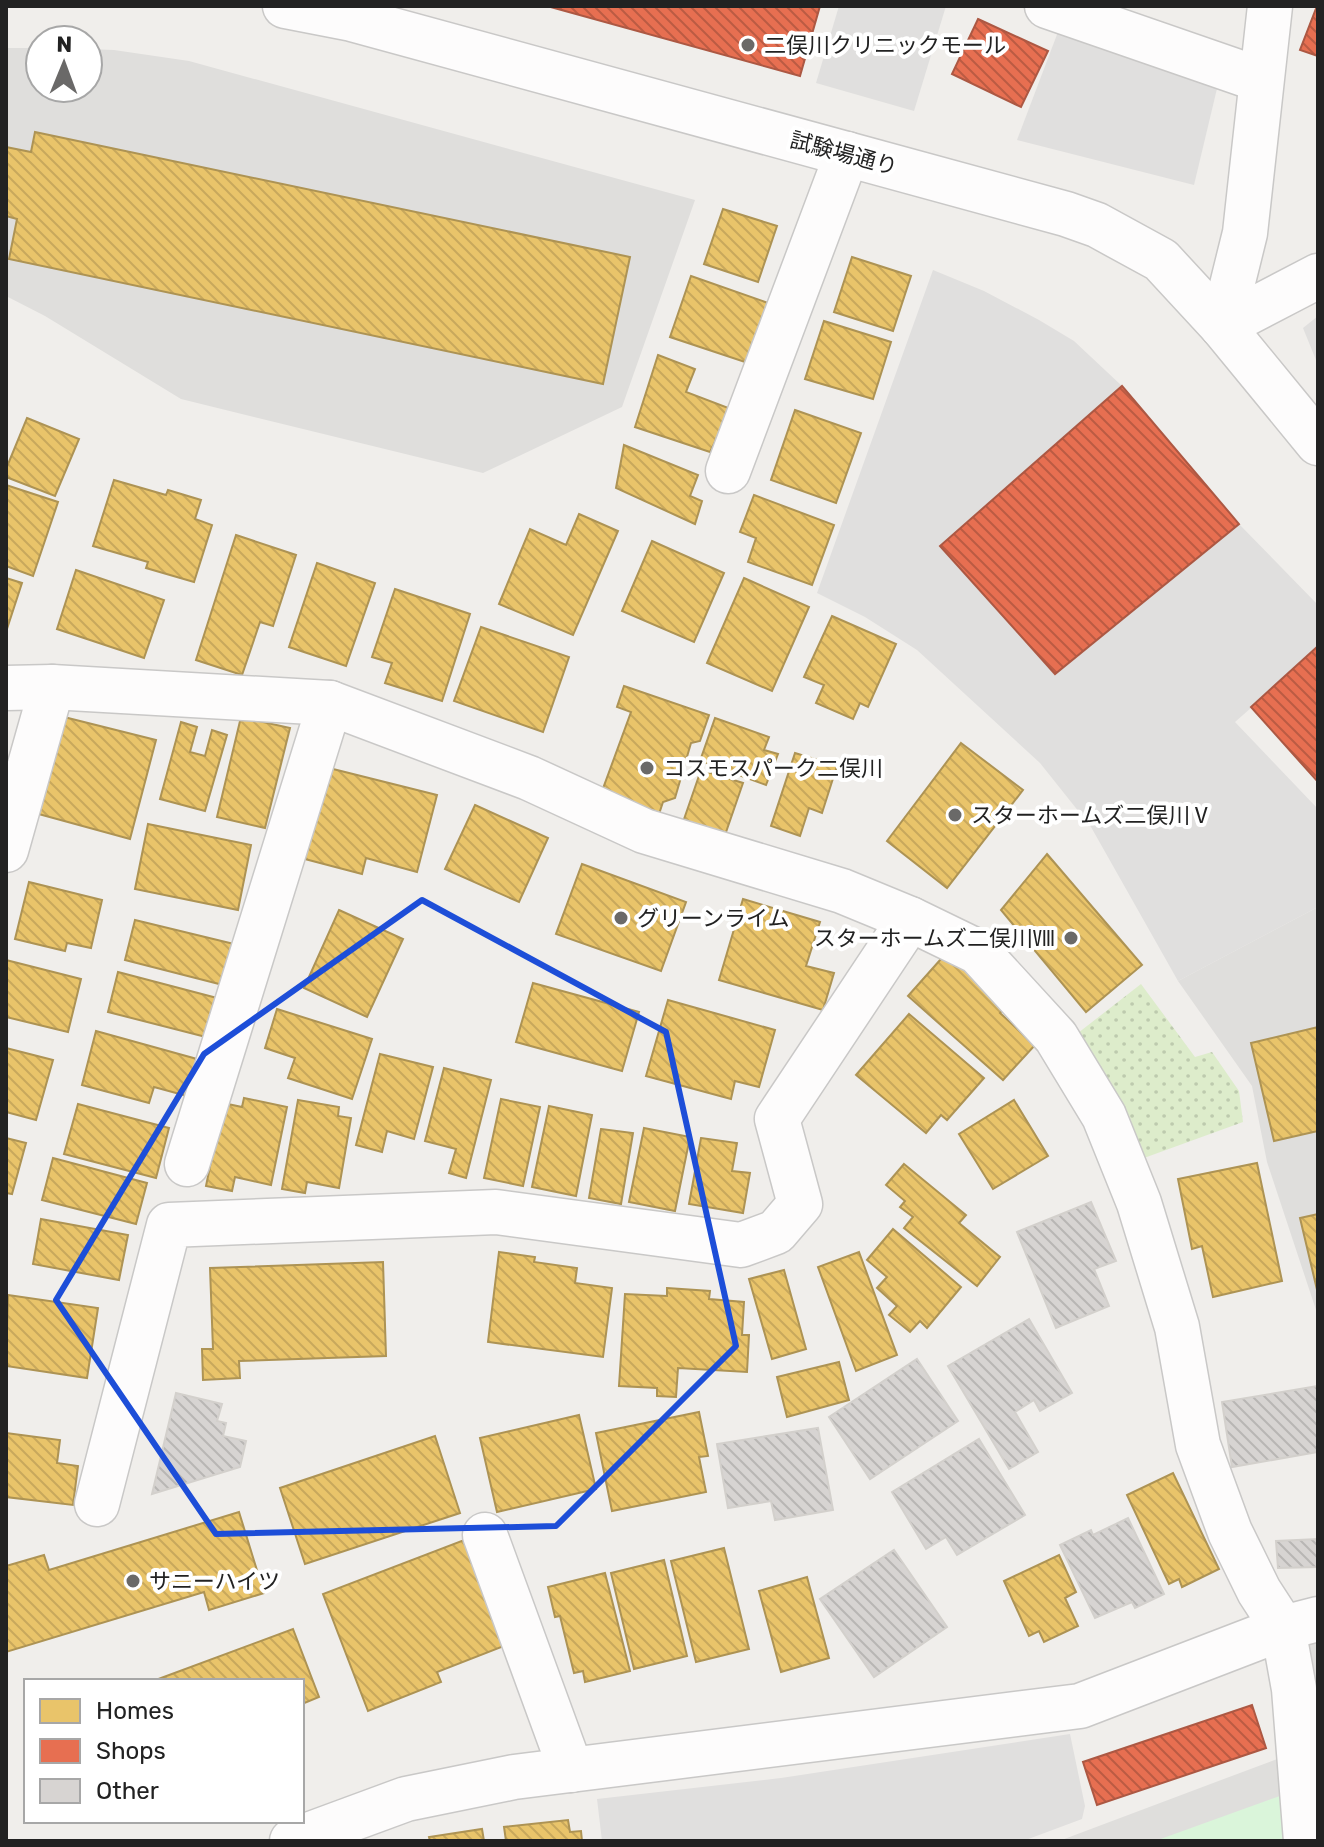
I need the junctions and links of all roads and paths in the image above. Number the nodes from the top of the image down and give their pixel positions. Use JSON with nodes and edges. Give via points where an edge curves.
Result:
{"nodes":[{"id":1,"x":285,"y":6,"type":"edge"},
{"id":2,"x":1047,"y":6,"type":"edge"},
{"id":3,"x":1270,"y":6,"type":"edge"},
{"id":4,"x":349,"y":12,"type":"edge"},
{"id":5,"x":1261,"y":80,"type":"junction"},
{"id":6,"x":847,"y":154,"type":"junction"},
{"id":7,"x":1318,"y":276,"type":"edge"},
{"id":8,"x":1222,"y":326,"type":"junction"},
{"id":9,"x":1318,"y":443,"type":"edge"},
{"id":10,"x":728,"y":471,"type":"dead end"},
{"id":11,"x":52,"y":687,"type":"junction"},
{"id":12,"x":6,"y":688,"type":"edge"},
{"id":13,"x":330,"y":703,"type":"junction"},
{"id":14,"x":6,"y":850,"type":"edge"},
{"id":15,"x":910,"y":919,"type":"junction"},
{"id":16,"x":187,"y":1164,"type":"dead end"},
{"id":17,"x":97,"y":1504,"type":"dead end"},
{"id":18,"x":485,"y":1535,"type":"dead end"},
{"id":19,"x":1301,"y":1623,"type":"edge"},
{"id":20,"x":571,"y":1770,"type":"junction"},
{"id":21,"x":292,"y":1841,"type":"edge"},
{"id":22,"x":1306,"y":1841,"type":"edge"}],
"edges":[{"from":1,"to":4,"type":"street","name":"試験場通り"},
{"from":2,"to":5,"type":"street"},
{"from":3,"to":5,"type":"street"},
{"from":4,"to":6,"type":"street","name":"試験場通り"},
{"from":5,"to":8,"type":"street","via":[[1245,233]]},
{"from":6,"to":8,"type":"street","name":"試験場通り","via":[[1097,225],[1161,260]]},
{"from":6,"to":10,"type":"street"},
{"from":7,"to":8,"type":"street"},
{"from":8,"to":9,"type":"street","name":"試験場通り"},
{"from":11,"to":12,"type":"street"},
{"from":11,"to":13,"type":"street"},
{"from":11,"to":14,"type":"street"},
{"from":13,"to":15,"type":"street","via":[[529,778],[644,831],[842,891]]},
{"from":13,"to":16,"type":"street"},
{"from":15,"to":17,"type":"street","via":[[777,1119],[800,1204],[776,1232],[741,1245],[496,1212],[169,1225]]},
{"from":15,"to":19,"type":"street","via":[[978,952],[1056,1037],[1104,1116],[1139,1203],[1177,1327],[1198,1445],[1230,1532],[1259,1591]]},
{"from":18,"to":20,"type":"street"},
{"from":19,"to":20,"type":"street","via":[[1080,1706]]},
{"from":19,"to":22,"type":"street","via":[[1294,1689]]},
{"from":20,"to":21,"type":"street","via":[[406,1799]]}]}
